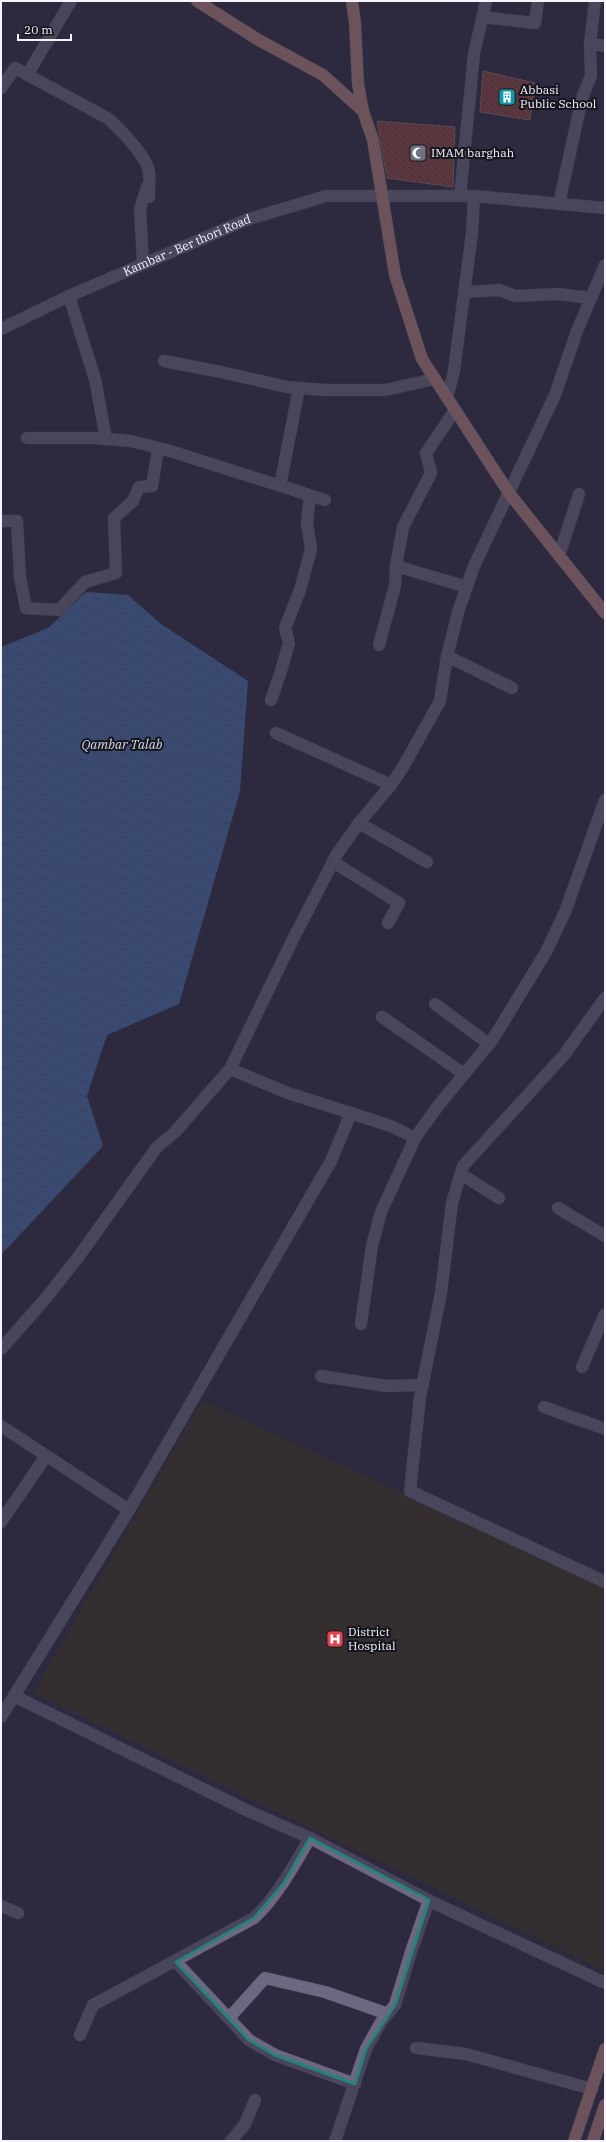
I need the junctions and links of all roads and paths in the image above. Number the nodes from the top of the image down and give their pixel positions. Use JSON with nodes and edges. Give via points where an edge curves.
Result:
{"nodes":[{"id":1,"x":71,"y":1,"type":"edge"},
{"id":2,"x":197,"y":1,"type":"edge"},
{"id":3,"x":352,"y":1,"type":"edge"},
{"id":4,"x":486,"y":1,"type":"edge"},
{"id":5,"x":538,"y":1,"type":"edge"},
{"id":6,"x":595,"y":1,"type":"edge"},
{"id":7,"x":482,"y":17,"type":"junction"},
{"id":8,"x":590,"y":44,"type":"junction"},
{"id":9,"x":605,"y":46,"type":"edge"},
{"id":10,"x":27,"y":75,"type":"junction"},
{"id":11,"x":1,"y":88,"type":"edge"},
{"id":12,"x":363,"y":111,"type":"junction"},
{"id":13,"x":149,"y":184,"type":"junction"},
{"id":14,"x":383,"y":196,"type":"junction"},
{"id":15,"x":460,"y":196,"type":"junction"},
{"id":16,"x":474,"y":196,"type":"junction"},
{"id":17,"x":149,"y":197,"type":"dead end"},
{"id":18,"x":560,"y":204,"type":"junction"},
{"id":19,"x":605,"y":208,"type":"edge"},
{"id":20,"x":143,"y":264,"type":"junction"},
{"id":21,"x":605,"y":265,"type":"edge"},
{"id":22,"x":464,"y":292,"type":"junction"},
{"id":23,"x":69,"y":296,"type":"junction"},
{"id":24,"x":591,"y":298,"type":"junction"},
{"id":25,"x":1,"y":330,"type":"edge"},
{"id":26,"x":164,"y":361,"type":"dead end"},
{"id":27,"x":435,"y":379,"type":"junction"},
{"id":28,"x":299,"y":388,"type":"junction"},
{"id":29,"x":448,"y":398,"type":"junction"},
{"id":30,"x":455,"y":410,"type":"junction"},
{"id":31,"x":27,"y":438,"type":"dead end"},
{"id":32,"x":106,"y":439,"type":"junction"},
{"id":33,"x":158,"y":448,"type":"junction"},
{"id":34,"x":280,"y":486,"type":"junction"},
{"id":35,"x":509,"y":493,"type":"junction"},
{"id":36,"x":579,"y":494,"type":"dead end"},
{"id":37,"x":310,"y":496,"type":"junction"},
{"id":38,"x":325,"y":500,"type":"dead end"},
{"id":39,"x":1,"y":521,"type":"edge"},
{"id":40,"x":560,"y":556,"type":"junction"},
{"id":41,"x":396,"y":566,"type":"junction"},
{"id":42,"x":467,"y":587,"type":"junction"},
{"id":43,"x":605,"y":613,"type":"edge"},
{"id":44,"x":379,"y":645,"type":"dead end"},
{"id":45,"x":447,"y":656,"type":"junction"},
{"id":46,"x":512,"y":688,"type":"dead end"},
{"id":47,"x":270,"y":700,"type":"dead end"},
{"id":48,"x":276,"y":733,"type":"dead end"},
{"id":49,"x":391,"y":786,"type":"junction"},
{"id":50,"x":605,"y":800,"type":"edge"},
{"id":51,"x":359,"y":823,"type":"junction"},
{"id":52,"x":333,"y":862,"type":"junction"},
{"id":53,"x":427,"y":862,"type":"dead end"},
{"id":54,"x":388,"y":923,"type":"dead end"},
{"id":55,"x":605,"y":998,"type":"edge"},
{"id":56,"x":435,"y":1004,"type":"dead end"},
{"id":57,"x":601,"y":1009,"type":"edge"},
{"id":58,"x":382,"y":1017,"type":"dead end"},
{"id":59,"x":489,"y":1044,"type":"junction"},
{"id":60,"x":230,"y":1069,"type":"junction"},
{"id":61,"x":464,"y":1074,"type":"junction"},
{"id":62,"x":351,"y":1113,"type":"junction"},
{"id":63,"x":415,"y":1138,"type":"junction"},
{"id":64,"x":461,"y":1174,"type":"junction"},
{"id":65,"x":499,"y":1198,"type":"dead end"},
{"id":66,"x":558,"y":1208,"type":"dead end"},
{"id":67,"x":605,"y":1236,"type":"edge"},
{"id":68,"x":605,"y":1314,"type":"edge"},
{"id":69,"x":361,"y":1324,"type":"dead end"},
{"id":70,"x":1,"y":1349,"type":"edge"},
{"id":71,"x":582,"y":1367,"type":"dead end"},
{"id":72,"x":321,"y":1376,"type":"dead end"},
{"id":73,"x":423,"y":1385,"type":"junction"},
{"id":74,"x":544,"y":1407,"type":"dead end"},
{"id":75,"x":1,"y":1426,"type":"edge"},
{"id":76,"x":605,"y":1429,"type":"edge"},
{"id":77,"x":46,"y":1456,"type":"junction"},
{"id":78,"x":129,"y":1510,"type":"junction"},
{"id":79,"x":1,"y":1522,"type":"edge"},
{"id":80,"x":605,"y":1582,"type":"edge"},
{"id":81,"x":14,"y":1696,"type":"junction"},
{"id":82,"x":1,"y":1717,"type":"edge"},
{"id":83,"x":310,"y":1838,"type":"junction"},
{"id":84,"x":429,"y":1900,"type":"junction"},
{"id":85,"x":1,"y":1906,"type":"edge"},
{"id":86,"x":18,"y":1912,"type":"dead end"},
{"id":87,"x":176,"y":1962,"type":"junction"},
{"id":88,"x":605,"y":1983,"type":"edge"},
{"id":89,"x":388,"y":2014,"type":"junction"},
{"id":90,"x":229,"y":2018,"type":"junction"},
{"id":91,"x":80,"y":2035,"type":"dead end"},
{"id":92,"x":416,"y":2048,"type":"dead end"},
{"id":93,"x":605,"y":2049,"type":"edge"},
{"id":94,"x":355,"y":2084,"type":"junction"},
{"id":95,"x":592,"y":2089,"type":"junction"},
{"id":96,"x":255,"y":2100,"type":"dead end"},
{"id":97,"x":605,"y":2105,"type":"edge"},
{"id":98,"x":231,"y":2141,"type":"edge"},
{"id":99,"x":335,"y":2141,"type":"edge"},
{"id":100,"x":574,"y":2141,"type":"edge"},
{"id":101,"x":593,"y":2141,"type":"edge"}],
"edges":[{"from":1,"to":10,"type":"street"},
{"from":2,"to":12,"type":"main road","via":[[257,39],[323,75]]},
{"from":3,"to":12,"type":"main road","via":[[358,84]]},
{"from":4,"to":7,"type":"street"},
{"from":5,"to":7,"type":"street","via":[[535,23]]},
{"from":6,"to":8,"type":"street"},
{"from":7,"to":15,"type":"street","via":[[474,54]]},
{"from":8,"to":9,"type":"street"},
{"from":8,"to":18,"type":"street","via":[[591,76],[582,98]]},
{"from":10,"to":11,"type":"street","via":[[15,68]]},
{"from":10,"to":13,"type":"street","via":[[109,119],[121,129],[149,170]]},
{"from":12,"to":14,"type":"main road","via":[[373,140]]},
{"from":13,"to":17,"type":"street"},
{"from":13,"to":20,"type":"street","via":[[140,209]]},
{"from":14,"to":15,"type":"street","name":"Kambar - Ber thori Road"},
{"from":14,"to":20,"type":"street","name":"Kambar - Ber thori Road","via":[[326,196],[246,220]]},
{"from":14,"to":27,"type":"main road","via":[[395,275],[422,359]]},
{"from":15,"to":16,"type":"street","name":"Kambar - Ber thori Road"},
{"from":16,"to":18,"type":"street","name":"Kambar - Ber thori Road"},
{"from":16,"to":22,"type":"street"},
{"from":18,"to":19,"type":"street","name":"Kambar - Ber thori Road"},
{"from":20,"to":23,"type":"street","name":"Kambar - Ber thori Road"},
{"from":21,"to":24,"type":"street"},
{"from":22,"to":24,"type":"street","via":[[500,290],[515,296],[557,294]]},
{"from":22,"to":29,"type":"street"},
{"from":23,"to":25,"type":"street","name":"Kambar - Ber thori Road"},
{"from":23,"to":32,"type":"street","via":[[95,379]]},
{"from":24,"to":35,"type":"street","via":[[555,395]]},
{"from":26,"to":28,"type":"street"},
{"from":27,"to":28,"type":"street","via":[[385,390]]},
{"from":27,"to":29,"type":"main road"},
{"from":28,"to":34,"type":"street"},
{"from":29,"to":30,"type":"main road"},
{"from":30,"to":35,"type":"main road"},
{"from":30,"to":41,"type":"street","via":[[426,453],[431,473],[403,527]]},
{"from":31,"to":32,"type":"street"},
{"from":32,"to":33,"type":"street"},
{"from":33,"to":34,"type":"street"},
{"from":33,"to":39,"type":"street","via":[[152,486],[139,487],[133,501],[114,518],[116,573],[85,582],[58,610],[26,608],[20,577],[17,521]]},
{"from":34,"to":37,"type":"street"},
{"from":35,"to":40,"type":"main road"},
{"from":35,"to":42,"type":"street","via":[[474,566]]},
{"from":36,"to":40,"type":"street"},
{"from":37,"to":38,"type":"street"},
{"from":37,"to":47,"type":"street","via":[[307,523],[311,549],[300,590],[285,628],[289,643]]},
{"from":40,"to":43,"type":"main road"},
{"from":41,"to":42,"type":"street"},
{"from":41,"to":44,"type":"street","via":[[395,586]]},
{"from":42,"to":45,"type":"street"},
{"from":45,"to":46,"type":"street"},
{"from":45,"to":49,"type":"street","via":[[440,701]]},
{"from":48,"to":49,"type":"street"},
{"from":49,"to":51,"type":"street"},
{"from":50,"to":59,"type":"street","via":[[566,912],[546,952]]},
{"from":51,"to":52,"type":"street"},
{"from":51,"to":53,"type":"street"},
{"from":52,"to":54,"type":"street","via":[[399,903]]},
{"from":52,"to":60,"type":"street"},
{"from":55,"to":57,"type":"street"},
{"from":56,"to":59,"type":"street"},
{"from":57,"to":64,"type":"street","via":[[564,1055],[463,1166]]},
{"from":58,"to":61,"type":"street"},
{"from":59,"to":61,"type":"street"},
{"from":60,"to":62,"type":"street","via":[[288,1093]]},
{"from":60,"to":70,"type":"street","via":[[175,1132],[157,1147],[84,1250]]},
{"from":61,"to":63,"type":"street"},
{"from":62,"to":63,"type":"street","via":[[391,1126]]},
{"from":62,"to":78,"type":"street","via":[[331,1161]]},
{"from":63,"to":69,"type":"street","via":[[381,1212],[372,1246]]},
{"from":64,"to":65,"type":"street"},
{"from":64,"to":73,"type":"street","via":[[452,1203],[441,1293]]},
{"from":66,"to":67,"type":"street"},
{"from":68,"to":71,"type":"street"},
{"from":72,"to":73,"type":"street","via":[[386,1386]]},
{"from":73,"to":80,"type":"street","via":[[410,1491]]},
{"from":74,"to":76,"type":"street"},
{"from":75,"to":77,"type":"street"},
{"from":77,"to":78,"type":"street"},
{"from":77,"to":79,"type":"street"},
{"from":78,"to":81,"type":"street"},
{"from":81,"to":82,"type":"street"},
{"from":81,"to":83,"type":"street","via":[[246,1810]]},
{"from":83,"to":84,"type":"street"},
{"from":83,"to":87,"type":"street","via":[[284,1883],[266,1907],[254,1918]]},
{"from":84,"to":88,"type":"street"},
{"from":84,"to":89,"type":"street","via":[[395,2005]]},
{"from":85,"to":86,"type":"street"},
{"from":87,"to":90,"type":"street"},
{"from":87,"to":91,"type":"street","via":[[93,2005]]},
{"from":89,"to":90,"type":"street","via":[[325,1992],[265,1978]]},
{"from":89,"to":94,"type":"street","via":[[366,2049]]},
{"from":90,"to":94,"type":"street","via":[[249,2040],[275,2055]]},
{"from":92,"to":95,"type":"street","via":[[466,2054]]},
{"from":93,"to":95,"type":"main road"},
{"from":94,"to":99,"type":"street"},
{"from":95,"to":100,"type":"main road"},
{"from":96,"to":98,"type":"street","via":[[245,2124]]},
{"from":97,"to":101,"type":"main road"}]}
